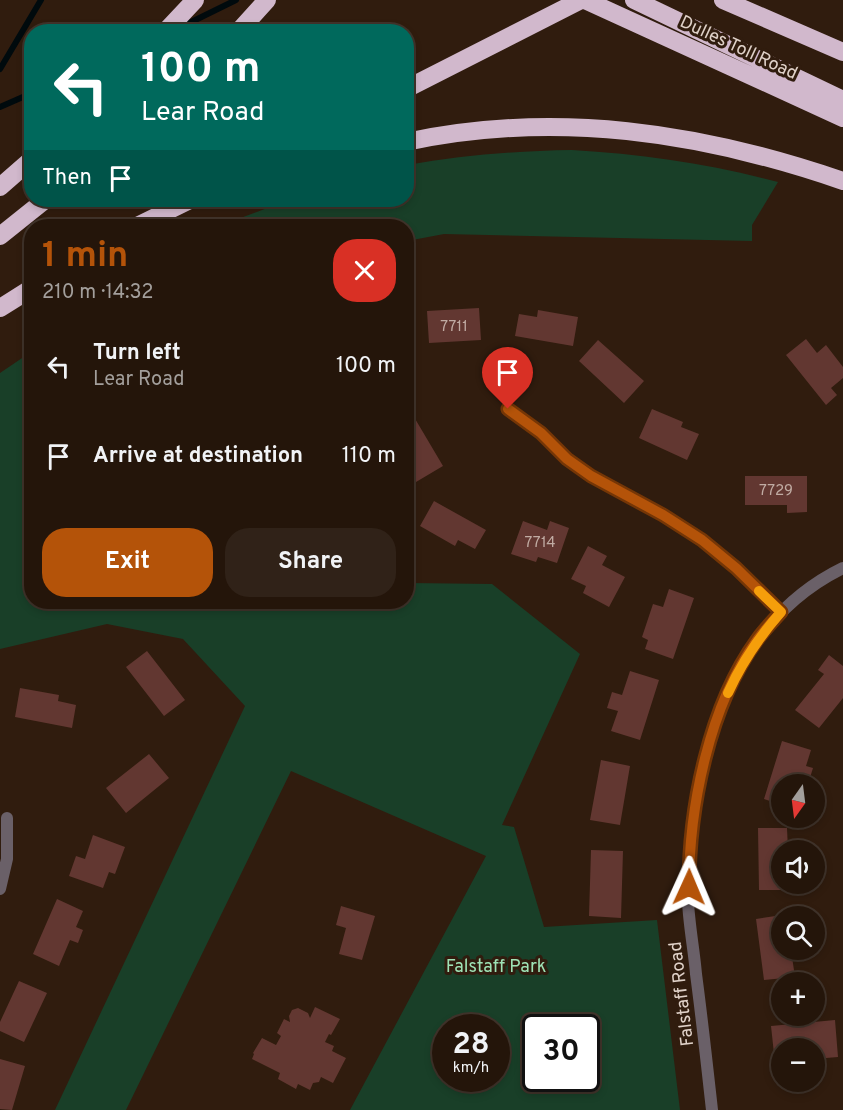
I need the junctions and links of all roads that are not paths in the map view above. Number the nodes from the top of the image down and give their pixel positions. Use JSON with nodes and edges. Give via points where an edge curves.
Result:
{"nodes":[{"id":1,"x":195,"y":0,"type":"edge"},
{"id":2,"x":267,"y":0,"type":"edge"},
{"id":3,"x":583,"y":0,"type":"edge"},
{"id":4,"x":634,"y":0,"type":"edge"},
{"id":5,"x":723,"y":0,"type":"edge"},
{"id":6,"x":172,"y":24,"type":"edge"},
{"id":7,"x":245,"y":24,"type":"edge"},
{"id":8,"x":843,"y":52,"type":"edge"},
{"id":9,"x":414,"y":85,"type":"edge"},
{"id":10,"x":843,"y":100,"type":"edge"},
{"id":11,"x":843,"y":118,"type":"edge"},
{"id":12,"x":414,"y":141,"type":"edge"},
{"id":13,"x":24,"y":166,"type":"edge"},
{"id":14,"x":843,"y":182,"type":"edge"},
{"id":15,"x":0,"y":187,"type":"edge"},
{"id":16,"x":36,"y":207,"type":"edge"},
{"id":17,"x":175,"y":207,"type":"edge"},
{"id":18,"x":151,"y":219,"type":"edge"},
{"id":19,"x":0,"y":236,"type":"edge"},
{"id":20,"x":24,"y":293,"type":"edge"},
{"id":21,"x":0,"y":308,"type":"edge"},
{"id":22,"x":508,"y":409,"type":"dead end"},
{"id":23,"x":843,"y":568,"type":"edge"},
{"id":24,"x":781,"y":612,"type":"junction"},
{"id":25,"x":7,"y":818,"type":"dead end"},
{"id":26,"x":0,"y":889,"type":"edge"},
{"id":27,"x":712,"y":1110,"type":"edge"}],
"edges":[{"from":1,"to":6,"type":"highway"},
{"from":2,"to":7,"type":"highway"},
{"from":3,"to":9,"type":"highway"},
{"from":3,"to":11,"type":"highway","name":"Dulles Toll Road"},
{"from":4,"to":10,"type":"highway"},
{"from":5,"to":8,"type":"highway"},
{"from":12,"to":14,"type":"highway","via":[[524,126],[584,127],[729,147]]},
{"from":13,"to":15,"type":"highway"},
{"from":16,"to":19,"type":"highway"},
{"from":17,"to":18,"type":"highway"},
{"from":20,"to":21,"type":"highway"},
{"from":22,"to":24,"type":"street","via":[[591,476],[702,540]]},
{"from":23,"to":24,"type":"street","name":"Falstaff Road","via":[[802,592]]},
{"from":24,"to":27,"type":"street","name":"Falstaff Road","via":[[756,640],[730,688],[705,756],[695,803],[688,904]]},
{"from":25,"to":26,"type":"street","via":[[7,859]]}]}
